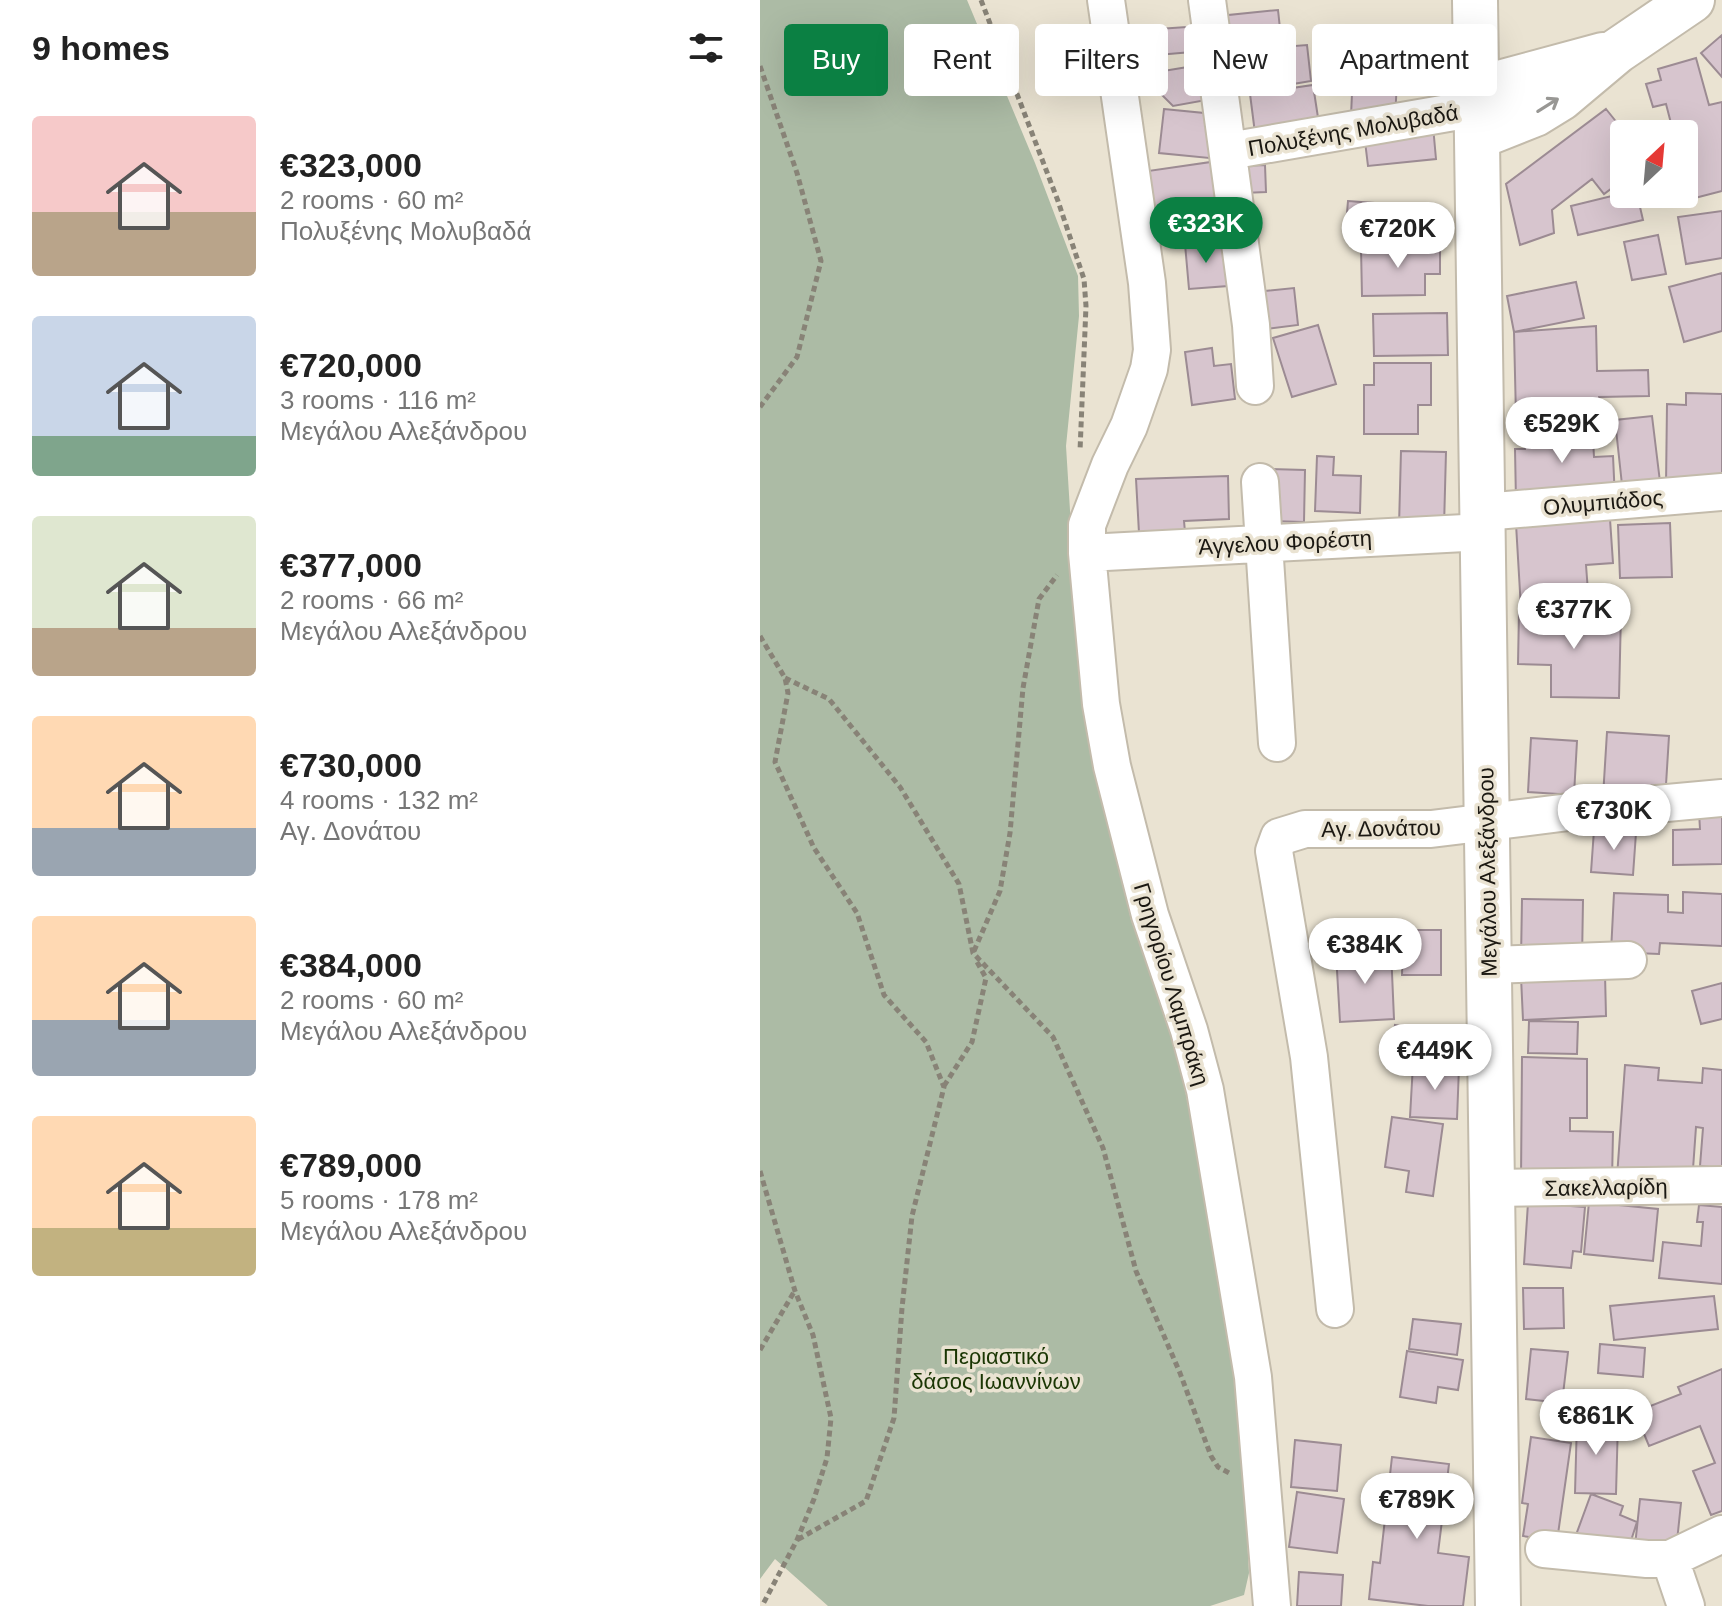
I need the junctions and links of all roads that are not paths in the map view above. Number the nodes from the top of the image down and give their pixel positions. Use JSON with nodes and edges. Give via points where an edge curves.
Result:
{"nodes":[{"id":1,"x":1106,"y":0,"type":"edge"},
{"id":2,"x":1207,"y":0,"type":"edge"},
{"id":3,"x":1475,"y":0,"type":"edge"},
{"id":4,"x":1692,"y":0,"type":"edge"},
{"id":5,"x":1477,"y":112,"type":"junction"},
{"id":6,"x":1229,"y":151,"type":"junction"},
{"id":7,"x":1255,"y":386,"type":"dead end"},
{"id":8,"x":1260,"y":482,"type":"dead end"},
{"id":9,"x":1722,"y":492,"type":"edge"},
{"id":10,"x":1483,"y":522,"type":"junction"},
{"id":11,"x":1264,"y":543,"type":"junction"},
{"id":12,"x":1087,"y":553,"type":"junction"},
{"id":13,"x":1277,"y":743,"type":"dead end"},
{"id":14,"x":1722,"y":798,"type":"edge"},
{"id":15,"x":1487,"y":822,"type":"junction"},
{"id":16,"x":1628,"y":960,"type":"dead end"},
{"id":17,"x":1489,"y":965,"type":"junction"},
{"id":18,"x":1722,"y":1185,"type":"edge"},
{"id":19,"x":1490,"y":1188,"type":"junction"},
{"id":20,"x":1335,"y":1309,"type":"dead end"},
{"id":21,"x":1722,"y":1534,"type":"edge"},
{"id":22,"x":1544,"y":1549,"type":"dead end"},
{"id":23,"x":1670,"y":1559,"type":"junction"},
{"id":24,"x":1272,"y":1606,"type":"edge"},
{"id":25,"x":1498,"y":1606,"type":"edge"},
{"id":26,"x":1686,"y":1606,"type":"edge"}],
"edges":[{"from":1,"to":12,"type":"street","name":"Γρηγορίου Λαμπράκη","via":[[1152,350],[1129,426],[1087,525]]},
{"from":2,"to":6,"type":"street","name":"Πολυξένης Μολυβαδά"},
{"from":3,"to":5,"type":"main road","name":"Μεγάλου Αλεξάνδρου"},
{"from":4,"to":5,"type":"main road","via":[[1535,114]]},
{"from":5,"to":6,"type":"street","name":"Πολυξένης Μολυβαδά"},
{"from":5,"to":10,"type":"main road","name":"Μεγάλου Αλεξάνδρου"},
{"from":6,"to":7,"type":"street","name":"Πολυξένης Μολυβαδά"},
{"from":8,"to":11,"type":"street"},
{"from":9,"to":10,"type":"street","name":"Ολυμπιάδος"},
{"from":10,"to":11,"type":"street","name":"Άγγελου Φορέστη"},
{"from":10,"to":15,"type":"main road","name":"Μεγάλου Αλεξάνδρου"},
{"from":11,"to":12,"type":"street","name":"Άγγελου Φορέστη"},
{"from":11,"to":13,"type":"street"},
{"from":12,"to":24,"type":"street","name":"Γρηγορίου Λαμπράκη","via":[[1107,743],[1150,915],[1205,1090],[1246,1326]]},
{"from":14,"to":15,"type":"street","name":"Αγ. Δονάτου"},
{"from":15,"to":17,"type":"main road","name":"Μεγάλου Αλεξάνδρου"},
{"from":15,"to":20,"type":"street","name":"Αγ. Δονάτου","via":[[1398,830],[1305,829],[1279,837],[1274,851],[1312,1081]]},
{"from":16,"to":17,"type":"street"},
{"from":17,"to":19,"type":"main road","name":"Μεγάλου Αλεξάνδρου"},
{"from":18,"to":19,"type":"street","name":"Σακελλαρίδη"},
{"from":19,"to":25,"type":"main road","name":"Μεγάλου Αλεξάνδρου"},
{"from":21,"to":23,"type":"street"},
{"from":22,"to":23,"type":"street"},
{"from":23,"to":26,"type":"street"}]}
